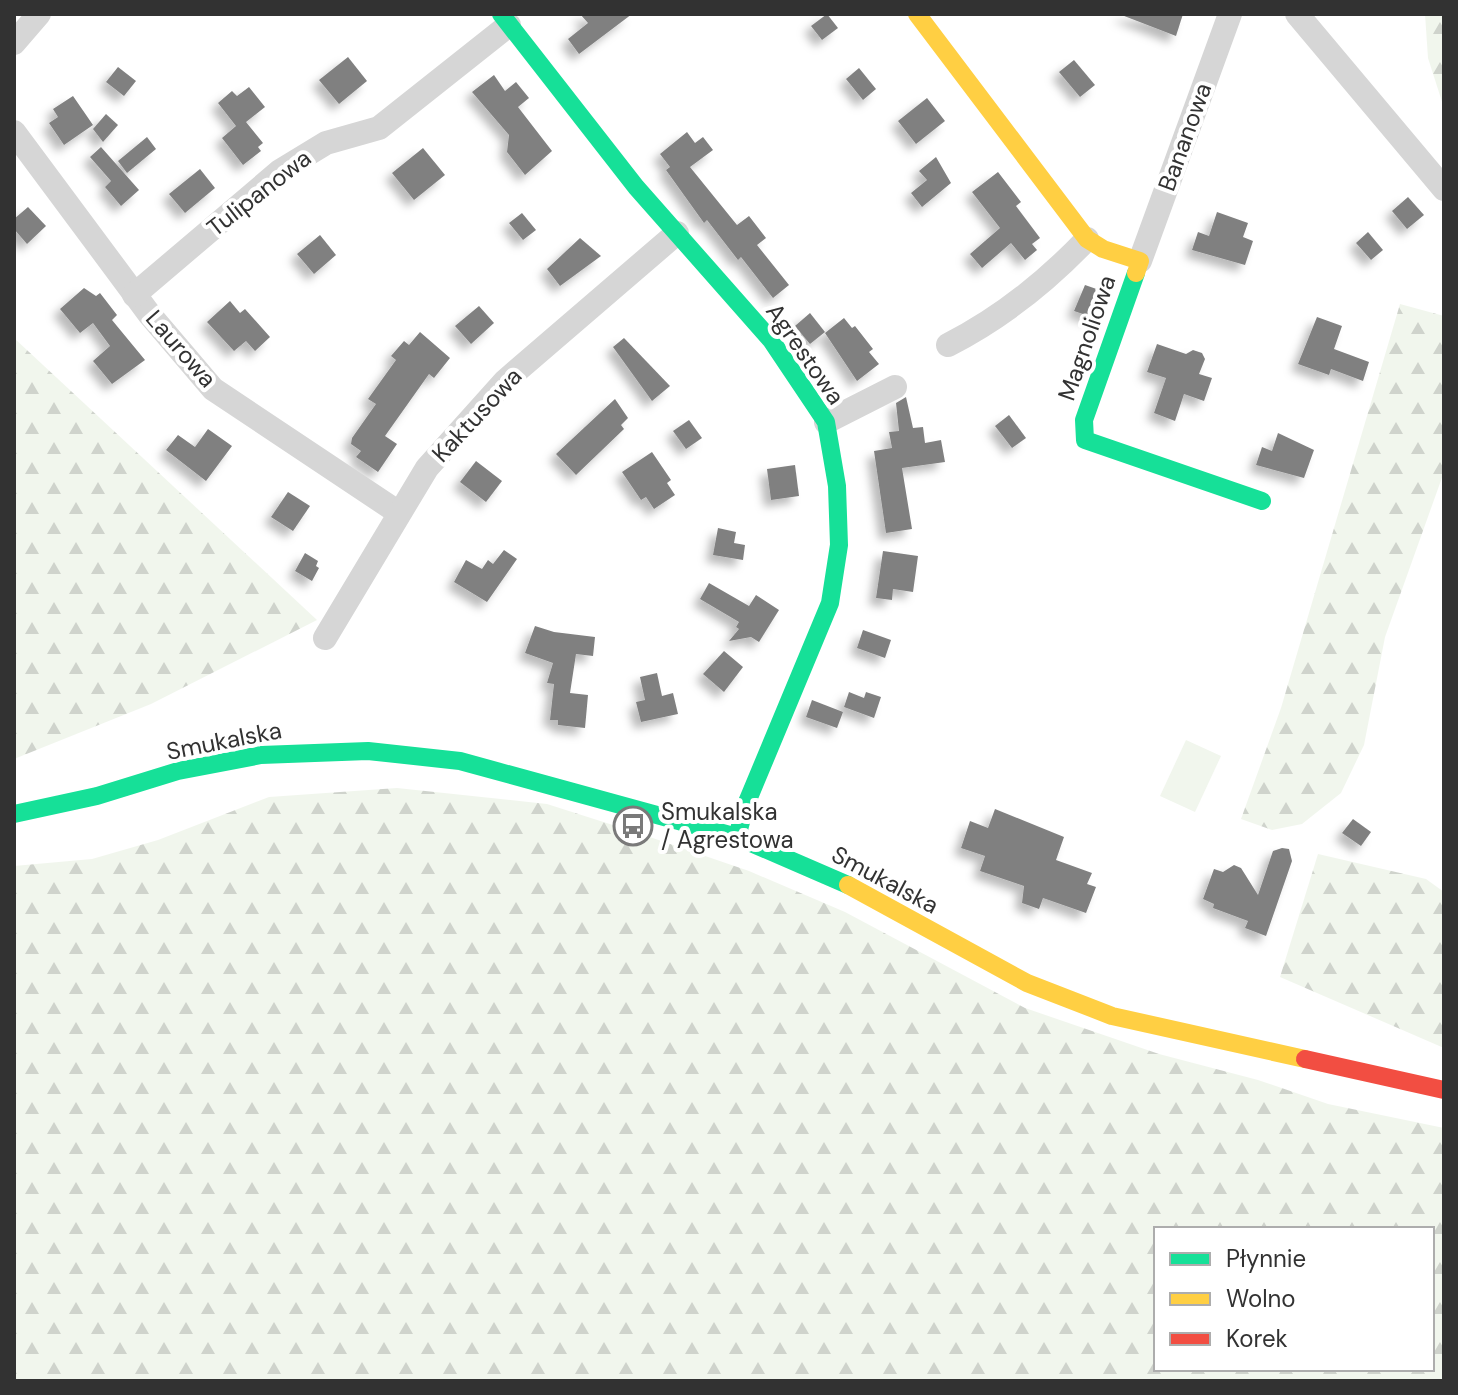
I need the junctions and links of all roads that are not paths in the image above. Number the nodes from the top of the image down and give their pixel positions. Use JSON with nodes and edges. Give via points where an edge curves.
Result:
{"nodes":[{"id":1,"x":39,"y":14,"type":"edge"},
{"id":2,"x":917,"y":14,"type":"edge"},
{"id":3,"x":1230,"y":14,"type":"edge"},
{"id":4,"x":1297,"y":14,"type":"edge"},
{"id":5,"x":505,"y":19,"type":"edge"},
{"id":6,"x":14,"y":43,"type":"edge"},
{"id":7,"x":14,"y":132,"type":"edge"},
{"id":8,"x":1444,"y":189,"type":"edge"},
{"id":9,"x":677,"y":233,"type":"junction"},
{"id":10,"x":1087,"y":239,"type":"junction"},
{"id":11,"x":1140,"y":261,"type":"junction"},
{"id":12,"x":134,"y":295,"type":"junction"},
{"id":13,"x":948,"y":345,"type":"dead end"},
{"id":14,"x":895,"y":387,"type":"dead end"},
{"id":15,"x":826,"y":422,"type":"junction"},
{"id":16,"x":1262,"y":501,"type":"dead end"},
{"id":17,"x":399,"y":513,"type":"junction"},
{"id":18,"x":325,"y":638,"type":"dead end"},
{"id":19,"x":14,"y":814,"type":"edge"},
{"id":20,"x":737,"y":837,"type":"junction"},
{"id":21,"x":1444,"y":1090,"type":"edge"}],
"edges":[{"from":1,"to":6,"type":"street"},
{"from":2,"to":10,"type":"street","name":"Magnoliowa"},
{"from":3,"to":11,"type":"street","name":"Bananowa"},
{"from":4,"to":8,"type":"street"},
{"from":5,"to":9,"type":"street","name":"Agrestowa"},
{"from":5,"to":12,"type":"street","name":"Tulipanowa","via":[[379,128],[326,143],[280,171]]},
{"from":7,"to":12,"type":"street","name":"Laurowa"},
{"from":9,"to":15,"type":"street","name":"Agrestowa","via":[[771,340]]},
{"from":9,"to":17,"type":"street","name":"Kaktusowa","via":[[505,381],[427,468]]},
{"from":10,"to":11,"type":"street","name":"Magnoliowa"},
{"from":10,"to":13,"type":"street","via":[[1064,263]]},
{"from":11,"to":16,"type":"street","name":"Magnoliowa","via":[[1084,420],[1085,440]]},
{"from":12,"to":17,"type":"street","name":"Laurowa","via":[[213,389]]},
{"from":14,"to":15,"type":"street"},
{"from":15,"to":20,"type":"street","name":"Agrestowa","via":[[837,486],[839,545],[830,603]]},
{"from":17,"to":18,"type":"street","name":"Kaktusowa"},
{"from":19,"to":20,"type":"street","name":"Smukalska","via":[[233,759],[299,751],[368,751],[492,768]]},
{"from":20,"to":21,"type":"street","name":"Smukalska","via":[[856,889],[1027,983],[1112,1016]]}]}
